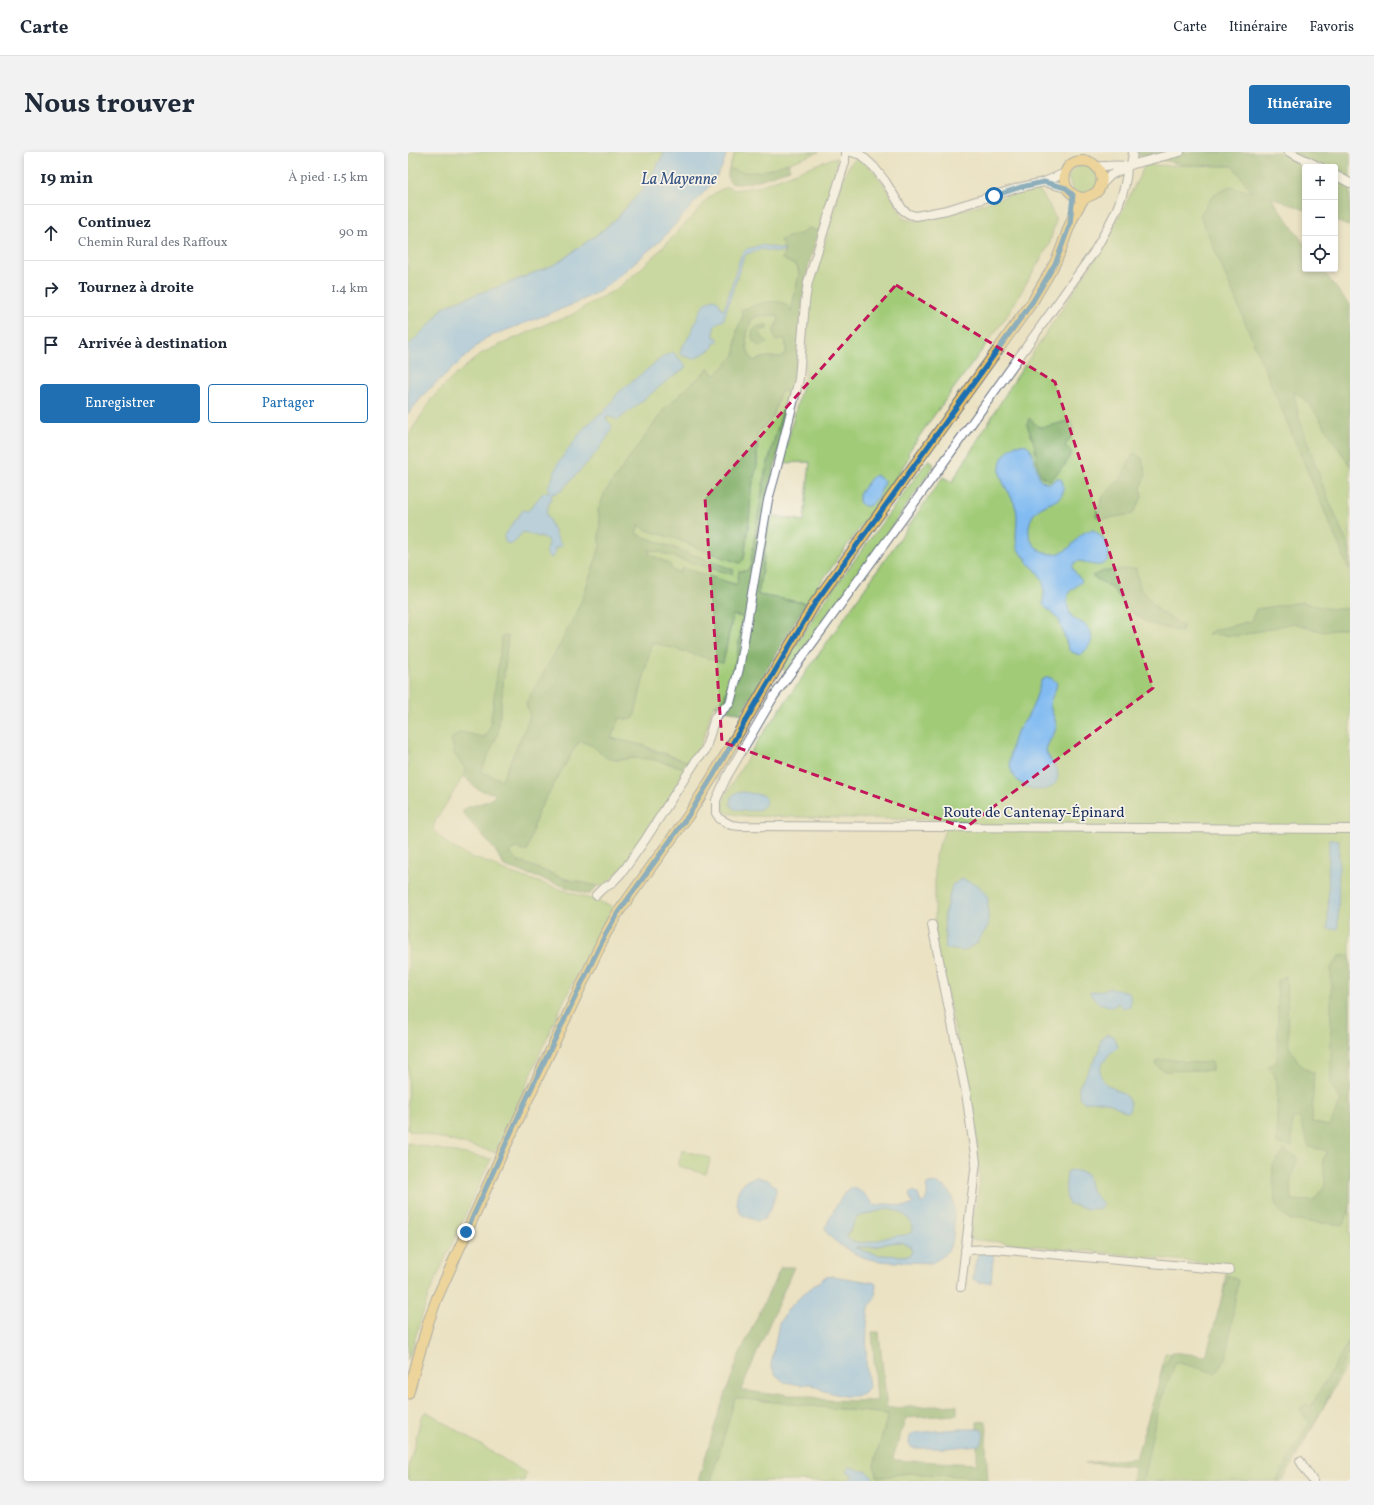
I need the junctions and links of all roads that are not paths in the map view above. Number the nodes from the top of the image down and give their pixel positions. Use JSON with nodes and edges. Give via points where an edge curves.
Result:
{"nodes":[{"id":1,"x":846,"y":152,"type":"edge"},
{"id":2,"x":851,"y":152,"type":"edge"},
{"id":3,"x":1075,"y":152,"type":"edge"},
{"id":4,"x":1084,"y":152,"type":"edge"},
{"id":5,"x":1133,"y":152,"type":"edge"},
{"id":6,"x":1180,"y":152,"type":"edge"},
{"id":7,"x":1289,"y":152,"type":"edge"},
{"id":8,"x":1072,"y":164,"type":"junction"},
{"id":9,"x":1093,"y":164,"type":"junction"},
{"id":10,"x":1314,"y":164,"type":"edge"},
{"id":11,"x":1128,"y":166,"type":"junction"},
{"id":12,"x":1065,"y":173,"type":"junction"},
{"id":13,"x":1338,"y":177,"type":"edge"},
{"id":14,"x":1044,"y":182,"type":"junction"},
{"id":15,"x":1350,"y":183,"type":"edge"},
{"id":16,"x":1101,"y":184,"type":"junction"},
{"id":17,"x":1069,"y":192,"type":"junction"},
{"id":18,"x":1084,"y":198,"type":"junction"},
{"id":19,"x":1070,"y":224,"type":"junction"},
{"id":20,"x":1350,"y":829,"type":"edge"},
{"id":21,"x":596,"y":895,"type":"dead end"},
{"id":22,"x":932,"y":925,"type":"dead end"},
{"id":23,"x":966,"y":1250,"type":"junction"},
{"id":24,"x":1229,"y":1270,"type":"dead end"},
{"id":25,"x":961,"y":1287,"type":"dead end"},
{"id":26,"x":408,"y":1394,"type":"edge"},
{"id":27,"x":1300,"y":1461,"type":"dead end"},
{"id":28,"x":1313,"y":1481,"type":"edge"}],
"edges":[{"from":1,"to":21,"type":"street","via":[[808,282],[799,379],[768,500],[739,669],[730,703],[715,717],[706,751],[697,759],[645,840],[624,870]]},
{"from":2,"to":14,"type":"street","via":[[861,155],[874,167],[903,210],[916,216],[947,210]]},
{"from":3,"to":8,"type":"main road"},
{"from":4,"to":9,"type":"main road"},
{"from":5,"to":11,"type":"street"},
{"from":6,"to":11,"type":"street"},
{"from":7,"to":10,"type":"street"},
{"from":8,"to":9,"type":"main road","via":[[1080,161]]},
{"from":8,"to":12,"type":"main road"},
{"from":9,"to":11,"type":"street"},
{"from":9,"to":16,"type":"main road","via":[[1101,173]]},
{"from":11,"to":16,"type":"street","via":[[1110,175]]},
{"from":11,"to":20,"type":"street","name":"Route de Cantenay-Épinard","via":[[1120,201],[1094,252],[774,696],[726,778],[716,800],[716,813],[720,819],[731,825],[740,826]]},
{"from":12,"to":14,"type":"street"},
{"from":12,"to":17,"type":"main road","via":[[1064,181]]},
{"from":13,"to":15,"type":"street"},
{"from":14,"to":17,"type":"street"},
{"from":16,"to":18,"type":"main road","via":[[1095,194]]},
{"from":17,"to":18,"type":"main road"},
{"from":17,"to":19,"type":"main road"},
{"from":18,"to":19,"type":"main road"},
{"from":19,"to":26,"type":"main road","via":[[1056,262],[1033,301],[815,603],[688,816],[617,914],[605,935],[437,1298]]},
{"from":22,"to":23,"type":"street","via":[[966,1094],[976,1162]]},
{"from":23,"to":24,"type":"street","via":[[994,1249]]},
{"from":23,"to":25,"type":"street"},
{"from":27,"to":28,"type":"street"}]}
